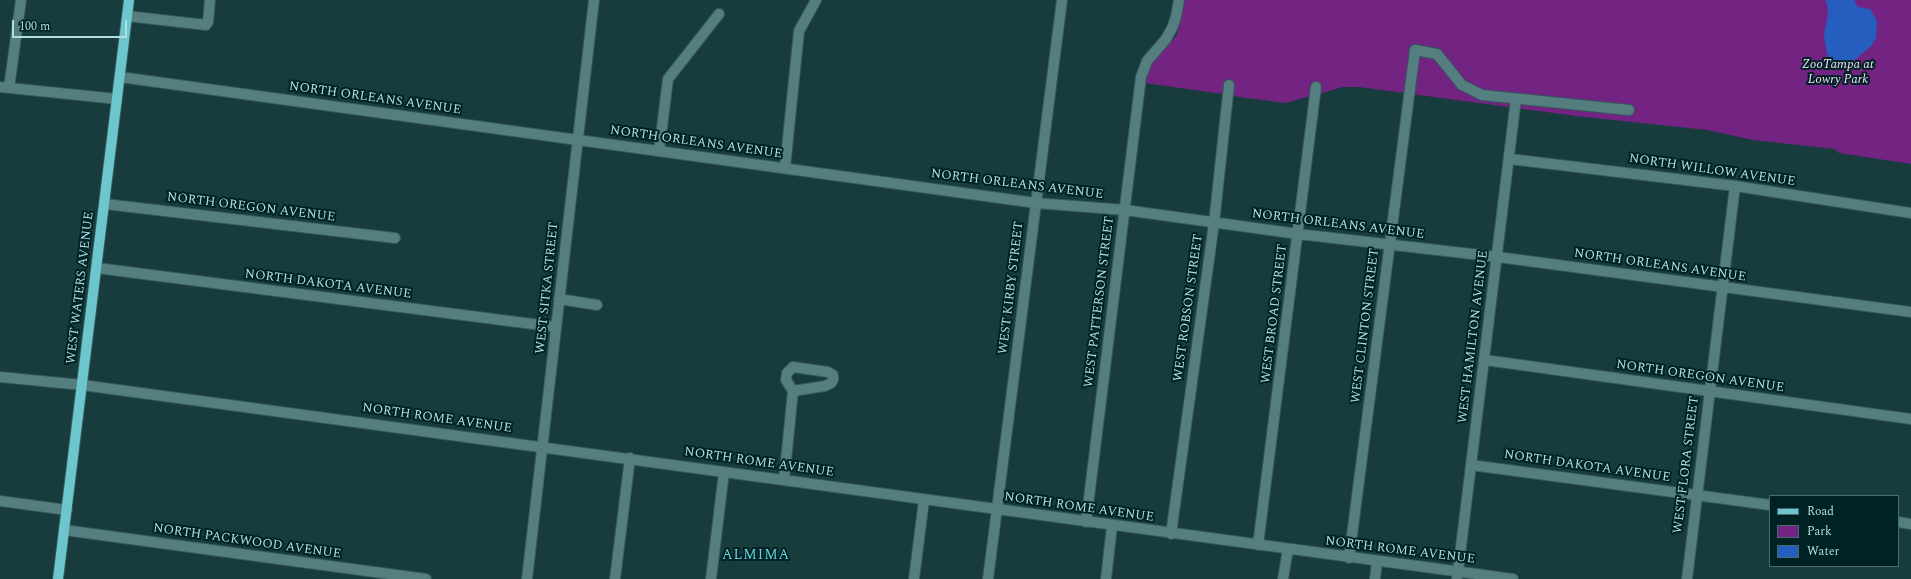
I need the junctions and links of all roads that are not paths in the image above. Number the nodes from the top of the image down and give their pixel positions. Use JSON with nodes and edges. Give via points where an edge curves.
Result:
{"nodes":[{"id":1,"x":21,"y":0,"type":"edge"},
{"id":2,"x":129,"y":0,"type":"edge"},
{"id":3,"x":210,"y":0,"type":"edge"},
{"id":4,"x":594,"y":0,"type":"edge"},
{"id":5,"x":816,"y":0,"type":"edge"},
{"id":6,"x":1062,"y":0,"type":"edge"},
{"id":7,"x":1179,"y":0,"type":"edge"},
{"id":8,"x":719,"y":14,"type":"dead end"},
{"id":9,"x":127,"y":16,"type":"junction"},
{"id":10,"x":120,"y":77,"type":"junction"},
{"id":11,"x":1229,"y":85,"type":"dead end"},
{"id":12,"x":1316,"y":87,"type":"dead end"},
{"id":13,"x":5,"y":88,"type":"edge"},
{"id":14,"x":117,"y":99,"type":"junction"},
{"id":15,"x":1516,"y":99,"type":"junction"},
{"id":16,"x":1629,"y":110,"type":"dead end"},
{"id":17,"x":578,"y":140,"type":"junction"},
{"id":18,"x":659,"y":151,"type":"junction"},
{"id":19,"x":1510,"y":159,"type":"junction"},
{"id":20,"x":785,"y":168,"type":"junction"},
{"id":21,"x":1734,"y":186,"type":"junction"},
{"id":22,"x":1036,"y":203,"type":"junction"},
{"id":23,"x":105,"y":204,"type":"junction"},
{"id":24,"x":1125,"y":210,"type":"junction"},
{"id":25,"x":1911,"y":213,"type":"edge"},
{"id":26,"x":1214,"y":223,"type":"junction"},
{"id":27,"x":1298,"y":234,"type":"junction"},
{"id":28,"x":395,"y":238,"type":"dead end"},
{"id":29,"x":1390,"y":245,"type":"junction"},
{"id":30,"x":1498,"y":257,"type":"junction"},
{"id":31,"x":97,"y":268,"type":"junction"},
{"id":32,"x":1722,"y":287,"type":"junction"},
{"id":33,"x":560,"y":299,"type":"junction"},
{"id":34,"x":597,"y":305,"type":"dead end"},
{"id":35,"x":1911,"y":312,"type":"edge"},
{"id":36,"x":556,"y":327,"type":"junction"},
{"id":37,"x":1485,"y":360,"type":"junction"},
{"id":38,"x":0,"y":377,"type":"edge"},
{"id":39,"x":82,"y":385,"type":"junction"},
{"id":40,"x":793,"y":390,"type":"dead end"},
{"id":41,"x":1709,"y":391,"type":"junction"},
{"id":42,"x":1911,"y":419,"type":"edge"},
{"id":43,"x":543,"y":447,"type":"junction"},
{"id":44,"x":630,"y":458,"type":"junction"},
{"id":45,"x":1471,"y":465,"type":"junction"},
{"id":46,"x":724,"y":472,"type":"junction"},
{"id":47,"x":784,"y":480,"type":"junction"},
{"id":48,"x":1697,"y":495,"type":"junction"},
{"id":49,"x":924,"y":500,"type":"junction"},
{"id":50,"x":0,"y":501,"type":"edge"},
{"id":51,"x":1769,"y":505,"type":"edge"},
{"id":52,"x":66,"y":510,"type":"junction"},
{"id":53,"x":997,"y":510,"type":"junction"},
{"id":54,"x":1086,"y":522,"type":"junction"},
{"id":55,"x":1899,"y":522,"type":"edge"},
{"id":56,"x":1911,"y":524,"type":"edge"},
{"id":57,"x":1112,"y":526,"type":"junction"},
{"id":58,"x":64,"y":530,"type":"junction"},
{"id":59,"x":1171,"y":534,"type":"junction"},
{"id":60,"x":1258,"y":545,"type":"junction"},
{"id":61,"x":1288,"y":549,"type":"junction"},
{"id":62,"x":1349,"y":558,"type":"junction"},
{"id":63,"x":1377,"y":561,"type":"junction"},
{"id":64,"x":1458,"y":575,"type":"edge"},
{"id":65,"x":58,"y":579,"type":"edge"},
{"id":66,"x":426,"y":579,"type":"edge"},
{"id":67,"x":527,"y":579,"type":"edge"},
{"id":68,"x":615,"y":579,"type":"edge"},
{"id":69,"x":711,"y":579,"type":"edge"},
{"id":70,"x":914,"y":579,"type":"edge"},
{"id":71,"x":988,"y":579,"type":"edge"},
{"id":72,"x":1106,"y":579,"type":"edge"},
{"id":73,"x":1283,"y":579,"type":"edge"},
{"id":74,"x":1375,"y":579,"type":"edge"},
{"id":75,"x":1513,"y":579,"type":"edge"},
{"id":76,"x":1687,"y":579,"type":"edge"}],
"edges":[{"from":1,"to":13,"type":"street"},
{"from":2,"to":9,"type":"main road","name":"WEST WATERS AVENUE"},
{"from":3,"to":9,"type":"street","via":[[206,25]]},
{"from":4,"to":17,"type":"street","name":"WEST SITKA STREET"},
{"from":5,"to":20,"type":"street","via":[[799,31]]},
{"from":6,"to":22,"type":"street","name":"WEST KIRBY STREET"},
{"from":7,"to":24,"type":"street","name":"WEST PATTERSON STREET","via":[[1170,34],[1147,61],[1142,71]]},
{"from":8,"to":18,"type":"street","via":[[668,79]]},
{"from":9,"to":10,"type":"main road","name":"WEST WATERS AVENUE"},
{"from":10,"to":14,"type":"main road","name":"WEST WATERS AVENUE"},
{"from":10,"to":17,"type":"street","name":"NORTH ORLEANS AVENUE"},
{"from":11,"to":26,"type":"street","name":"WEST ROBSON STREET"},
{"from":12,"to":27,"type":"street","name":"WEST BROAD STREET"},
{"from":13,"to":14,"type":"street"},
{"from":14,"to":23,"type":"main road","name":"WEST WATERS AVENUE"},
{"from":15,"to":16,"type":"street"},
{"from":15,"to":19,"type":"street","name":"WEST HAMILTON AVENUE"},
{"from":15,"to":29,"type":"street","name":"WEST CLINTON STREET","via":[[1482,95],[1462,85],[1437,54],[1415,50]]},
{"from":17,"to":18,"type":"street","name":"NORTH ORLEANS AVENUE"},
{"from":17,"to":33,"type":"street","name":"WEST SITKA STREET"},
{"from":18,"to":20,"type":"street","name":"NORTH ORLEANS AVENUE"},
{"from":19,"to":21,"type":"street","name":"NORTH WILLOW AVENUE"},
{"from":19,"to":30,"type":"street","name":"WEST HAMILTON AVENUE"},
{"from":20,"to":22,"type":"street","name":"NORTH ORLEANS AVENUE"},
{"from":21,"to":25,"type":"street","name":"NORTH WILLOW AVENUE"},
{"from":21,"to":32,"type":"street","name":"WEST FLORA STREET"},
{"from":22,"to":24,"type":"street","name":"NORTH ORLEANS AVENUE"},
{"from":22,"to":53,"type":"street","name":"WEST KIRBY STREET"},
{"from":23,"to":28,"type":"street","name":"NORTH OREGON AVENUE"},
{"from":23,"to":31,"type":"main road","name":"WEST WATERS AVENUE"},
{"from":24,"to":26,"type":"street","name":"NORTH ORLEANS AVENUE"},
{"from":24,"to":54,"type":"street","name":"WEST PATTERSON STREET"},
{"from":26,"to":27,"type":"street","name":"NORTH ORLEANS AVENUE"},
{"from":26,"to":59,"type":"street","name":"WEST ROBSON STREET"},
{"from":27,"to":29,"type":"street","name":"NORTH ORLEANS AVENUE"},
{"from":27,"to":60,"type":"street","name":"WEST BROAD STREET"},
{"from":29,"to":30,"type":"street","name":"NORTH ORLEANS AVENUE"},
{"from":29,"to":62,"type":"street","name":"WEST CLINTON STREET"},
{"from":30,"to":32,"type":"street","name":"NORTH ORLEANS AVENUE"},
{"from":30,"to":37,"type":"street","name":"WEST HAMILTON AVENUE"},
{"from":31,"to":36,"type":"street","name":"NORTH DAKOTA AVENUE"},
{"from":31,"to":39,"type":"main road","name":"WEST WATERS AVENUE"},
{"from":32,"to":35,"type":"street","name":"NORTH ORLEANS AVENUE"},
{"from":32,"to":41,"type":"street","name":"WEST FLORA STREET"},
{"from":33,"to":34,"type":"street"},
{"from":33,"to":36,"type":"street","name":"WEST SITKA STREET"},
{"from":36,"to":43,"type":"street","name":"WEST SITKA STREET"},
{"from":37,"to":41,"type":"street","name":"NORTH OREGON AVENUE"},
{"from":37,"to":45,"type":"street","name":"WEST HAMILTON AVENUE"},
{"from":38,"to":39,"type":"street","name":"NORTH ROME AVENUE"},
{"from":39,"to":43,"type":"street","name":"NORTH ROME AVENUE"},
{"from":39,"to":52,"type":"main road","name":"WEST WATERS AVENUE"},
{"from":40,"to":47,"type":"street"},
{"from":41,"to":42,"type":"street","name":"NORTH OREGON AVENUE"},
{"from":41,"to":48,"type":"street","name":"WEST FLORA STREET"},
{"from":43,"to":44,"type":"street","name":"NORTH ROME AVENUE"},
{"from":43,"to":67,"type":"street","name":"WEST SITKA STREET"},
{"from":44,"to":46,"type":"street","name":"NORTH ROME AVENUE"},
{"from":44,"to":68,"type":"street"},
{"from":45,"to":48,"type":"street","name":"NORTH DAKOTA AVENUE"},
{"from":45,"to":64,"type":"street","name":"WEST HAMILTON AVENUE"},
{"from":46,"to":47,"type":"street","name":"NORTH ROME AVENUE"},
{"from":46,"to":69,"type":"street"},
{"from":47,"to":49,"type":"street","name":"NORTH ROME AVENUE"},
{"from":48,"to":51,"type":"street","name":"NORTH DAKOTA AVENUE"},
{"from":48,"to":76,"type":"street","name":"WEST FLORA STREET"},
{"from":49,"to":53,"type":"street","name":"NORTH ROME AVENUE"},
{"from":49,"to":70,"type":"street"},
{"from":50,"to":52,"type":"street"},
{"from":52,"to":58,"type":"main road","name":"WEST WATERS AVENUE"},
{"from":53,"to":54,"type":"street","name":"NORTH ROME AVENUE"},
{"from":53,"to":71,"type":"street","name":"WEST KIRBY STREET"},
{"from":54,"to":57,"type":"street","name":"NORTH ROME AVENUE"},
{"from":55,"to":56,"type":"street"},
{"from":57,"to":59,"type":"street","name":"NORTH ROME AVENUE"},
{"from":57,"to":72,"type":"street"},
{"from":58,"to":65,"type":"main road","name":"WEST WATERS AVENUE"},
{"from":58,"to":66,"type":"street","name":"NORTH PACKWOOD AVENUE"},
{"from":59,"to":60,"type":"street","name":"NORTH ROME AVENUE"},
{"from":60,"to":61,"type":"street","name":"NORTH ROME AVENUE"},
{"from":61,"to":62,"type":"street","name":"NORTH ROME AVENUE"},
{"from":61,"to":73,"type":"street"},
{"from":62,"to":63,"type":"street","name":"NORTH ROME AVENUE"},
{"from":63,"to":64,"type":"street","name":"NORTH ROME AVENUE"},
{"from":63,"to":74,"type":"street"},
{"from":64,"to":75,"type":"street","name":"NORTH ROME AVENUE"}]}
